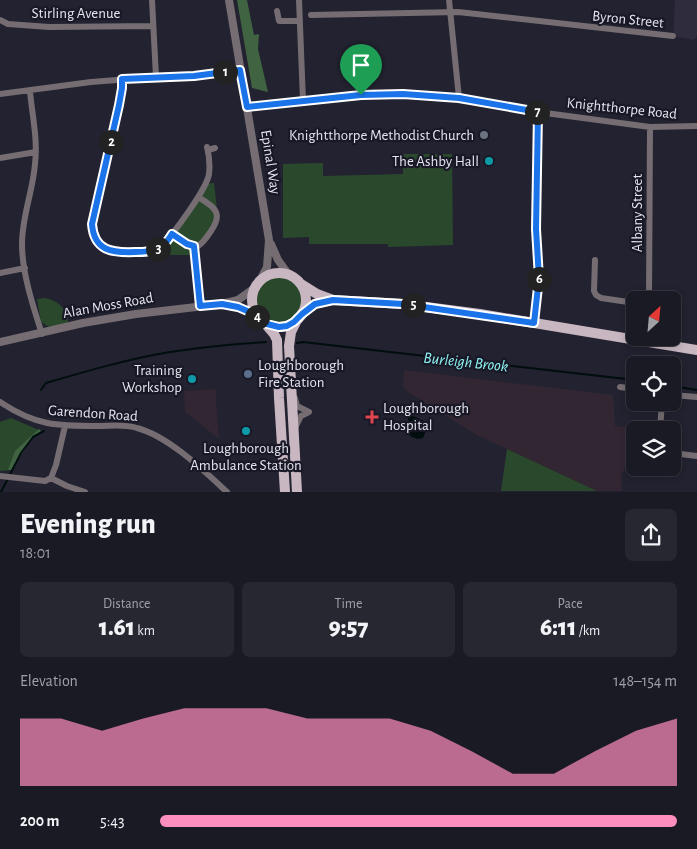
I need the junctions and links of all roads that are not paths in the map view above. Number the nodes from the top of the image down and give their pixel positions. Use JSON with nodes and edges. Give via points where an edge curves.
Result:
{"nodes":[{"id":1,"x":152,"y":0,"type":"edge"},
{"id":2,"x":229,"y":0,"type":"edge"},
{"id":3,"x":299,"y":0,"type":"edge"},
{"id":4,"x":449,"y":0,"type":"edge"},
{"id":5,"x":277,"y":11,"type":"dead end"},
{"id":6,"x":450,"y":12,"type":"junction"},
{"id":7,"x":311,"y":15,"type":"dead end"},
{"id":8,"x":0,"y":20,"type":"edge"},
{"id":9,"x":299,"y":21,"type":"junction"},
{"id":10,"x":153,"y":26,"type":"junction"},
{"id":11,"x":673,"y":36,"type":"dead end"},
{"id":12,"x":240,"y":70,"type":"junction"},
{"id":13,"x":156,"y":77,"type":"junction"},
{"id":14,"x":122,"y":79,"type":"junction"},
{"id":15,"x":30,"y":91,"type":"junction"},
{"id":16,"x":0,"y":94,"type":"edge"},
{"id":17,"x":459,"y":98,"type":"junction"},
{"id":18,"x":303,"y":101,"type":"junction"},
{"id":19,"x":247,"y":107,"type":"junction"},
{"id":20,"x":538,"y":112,"type":"junction"},
{"id":21,"x":697,"y":126,"type":"edge"},
{"id":22,"x":650,"y":127,"type":"junction"},
{"id":23,"x":215,"y":148,"type":"dead end"},
{"id":24,"x":36,"y":152,"type":"junction"},
{"id":25,"x":0,"y":158,"type":"edge"},
{"id":26,"x":198,"y":197,"type":"junction"},
{"id":27,"x":172,"y":234,"type":"junction"},
{"id":28,"x":269,"y":240,"type":"junction"},
{"id":29,"x":194,"y":246,"type":"junction"},
{"id":30,"x":595,"y":260,"type":"dead end"},
{"id":31,"x":25,"y":268,"type":"junction"},
{"id":32,"x":0,"y":273,"type":"edge"},
{"id":33,"x":289,"y":275,"type":"junction"},
{"id":34,"x":301,"y":284,"type":"junction"},
{"id":35,"x":257,"y":285,"type":"junction"},
{"id":36,"x":649,"y":291,"type":"edge"},
{"id":37,"x":333,"y":300,"type":"junction"},
{"id":38,"x":626,"y":302,"type":"edge"},
{"id":39,"x":222,"y":304,"type":"junction"},
{"id":40,"x":200,"y":306,"type":"junction"},
{"id":41,"x":300,"y":316,"type":"junction"},
{"id":42,"x":261,"y":319,"type":"junction"},
{"id":43,"x":534,"y":323,"type":"junction"},
{"id":44,"x":42,"y":334,"type":"junction"},
{"id":45,"x":626,"y":337,"type":"edge"},
{"id":46,"x":0,"y":342,"type":"edge"},
{"id":47,"x":677,"y":346,"type":"edge"},
{"id":48,"x":697,"y":350,"type":"edge"},
{"id":49,"x":290,"y":375,"type":"junction"},
{"id":50,"x":620,"y":387,"type":"dead end"},
{"id":51,"x":626,"y":388,"type":"edge"},
{"id":52,"x":681,"y":395,"type":"edge"},
{"id":53,"x":697,"y":398,"type":"edge"},
{"id":54,"x":1,"y":405,"type":"edge"},
{"id":55,"x":65,"y":426,"type":"junction"},
{"id":56,"x":294,"y":432,"type":"junction"},
{"id":57,"x":681,"y":454,"type":"edge"},
{"id":58,"x":697,"y":456,"type":"edge"},
{"id":59,"x":6,"y":476,"type":"edge"},
{"id":60,"x":51,"y":478,"type":"junction"},
{"id":61,"x":85,"y":492,"type":"edge"},
{"id":62,"x":227,"y":492,"type":"edge"},
{"id":63,"x":285,"y":492,"type":"edge"},
{"id":64,"x":297,"y":492,"type":"edge"}],
"edges":[{"from":1,"to":10,"type":"street"},
{"from":2,"to":12,"type":"street","name":"Epinal Way"},
{"from":3,"to":9,"type":"street"},
{"from":4,"to":6,"type":"street"},
{"from":5,"to":9,"type":"street","via":[[279,21]]},
{"from":6,"to":7,"type":"street","name":"Byron Street"},
{"from":6,"to":11,"type":"street","name":"Byron Street"},
{"from":6,"to":17,"type":"street"},
{"from":8,"to":10,"type":"street","name":"Stirling Avenue","via":[[8,24],[48,27]]},
{"from":9,"to":18,"type":"street"},
{"from":10,"to":13,"type":"street"},
{"from":12,"to":13,"type":"street"},
{"from":12,"to":19,"type":"street","name":"Epinal Way"},
{"from":13,"to":14,"type":"street"},
{"from":14,"to":15,"type":"street","via":[[41,87]]},
{"from":14,"to":27,"type":"street","via":[[92,224],[94,236],[104,248],[131,252],[154,251]]},
{"from":15,"to":16,"type":"street"},
{"from":15,"to":24,"type":"street"},
{"from":17,"to":18,"type":"street","name":"Knightthorpe Road","via":[[372,94]]},
{"from":17,"to":20,"type":"street","name":"Knightthorpe Road"},
{"from":18,"to":19,"type":"street","name":"Knightthorpe Road"},
{"from":19,"to":28,"type":"street","name":"Epinal Way"},
{"from":20,"to":22,"type":"street","name":"Knightthorpe Road"},
{"from":20,"to":43,"type":"street","via":[[536,229],[539,278]]},
{"from":21,"to":22,"type":"street","name":"Knightthorpe Road"},
{"from":22,"to":36,"type":"street","name":"Albany Street"},
{"from":23,"to":26,"type":"street","via":[[207,148],[209,175]]},
{"from":24,"to":25,"type":"street"},
{"from":24,"to":31,"type":"street","via":[[23,224]]},
{"from":26,"to":27,"type":"street"},
{"from":26,"to":29,"type":"street","via":[[212,207],[218,218],[205,241]]},
{"from":27,"to":29,"type":"street"},
{"from":28,"to":33,"type":"street","name":"Epinal Way"},
{"from":28,"to":35,"type":"street","name":"Epinal Way","via":[[267,267]]},
{"from":29,"to":40,"type":"street"},
{"from":30,"to":38,"type":"street","via":[[596,295]]},
{"from":31,"to":32,"type":"street"},
{"from":31,"to":44,"type":"street"},
{"from":33,"to":34,"type":"main road"},
{"from":33,"to":35,"type":"main road","via":[[270,275]]},
{"from":34,"to":37,"type":"main road"},
{"from":34,"to":41,"type":"main road","via":[[306,299]]},
{"from":35,"to":39,"type":"street","name":"Alan Moss Road","via":[[238,300]]},
{"from":35,"to":42,"type":"main road","via":[[252,304]]},
{"from":37,"to":41,"type":"main road","via":[[315,304]]},
{"from":37,"to":43,"type":"main road","via":[[403,304]]},
{"from":39,"to":40,"type":"street","name":"Alan Moss Road"},
{"from":39,"to":42,"type":"street","name":"Alan Moss Road","via":[[244,308]]},
{"from":40,"to":44,"type":"street","name":"Alan Moss Road","via":[[83,323]]},
{"from":41,"to":42,"type":"main road","via":[[282,327],[274,327]]},
{"from":41,"to":49,"type":"main road","via":[[290,338]]},
{"from":42,"to":63,"type":"main road","via":[[276,340]]},
{"from":43,"to":45,"type":"main road"},
{"from":44,"to":46,"type":"street","name":"Alan Moss Road"},
{"from":47,"to":48,"type":"main road"},
{"from":49,"to":56,"type":"main road"},
{"from":49,"to":56,"type":"street","via":[[296,403],[309,412],[301,416]]},
{"from":50,"to":51,"type":"street"},
{"from":52,"to":53,"type":"street"},
{"from":54,"to":55,"type":"street","name":"Garendon Road","via":[[43,423]]},
{"from":55,"to":60,"type":"street"},
{"from":55,"to":62,"type":"street","name":"Garendon Road","via":[[125,426],[146,430],[165,440]]},
{"from":56,"to":64,"type":"main road"},
{"from":57,"to":58,"type":"street"},
{"from":59,"to":60,"type":"street","via":[[45,481]]},
{"from":60,"to":61,"type":"street"}]}
